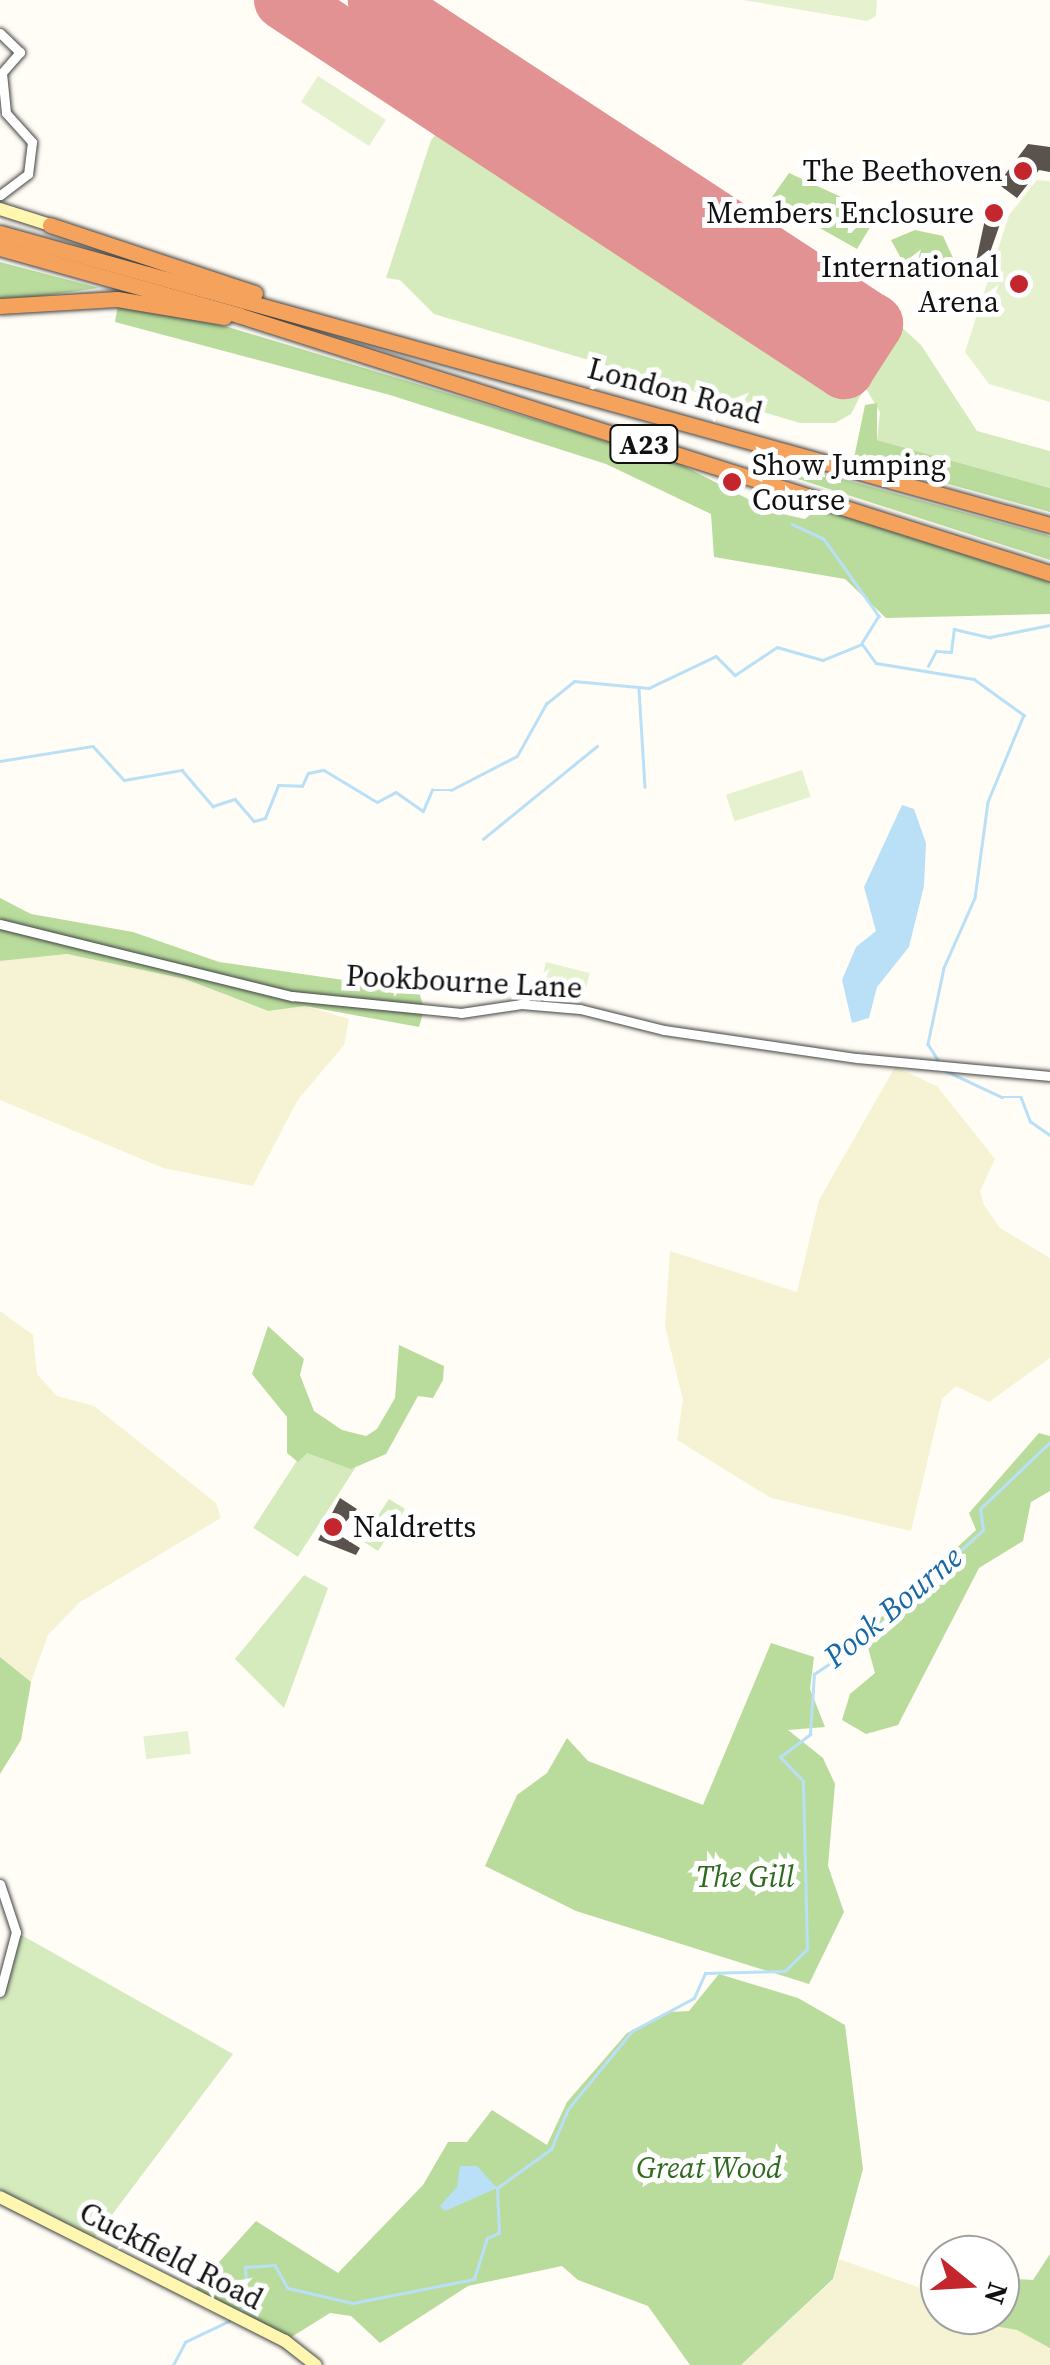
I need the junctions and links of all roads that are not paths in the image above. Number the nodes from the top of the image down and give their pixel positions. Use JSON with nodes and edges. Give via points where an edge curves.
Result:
{"nodes":[{"id":1,"x":0,"y":34,"type":"edge"},
{"id":2,"x":0,"y":195,"type":"edge"},
{"id":3,"x":0,"y":208,"type":"edge"},
{"id":4,"x":50,"y":225,"type":"joint"},
{"id":5,"x":0,"y":234,"type":"edge"},
{"id":6,"x":0,"y":248,"type":"edge"},
{"id":7,"x":0,"y":306,"type":"edge"},
{"id":8,"x":285,"y":312,"type":"junction"},
{"id":9,"x":238,"y":315,"type":"junction"},
{"id":10,"x":1050,"y":525,"type":"edge"},
{"id":11,"x":1050,"y":573,"type":"edge"},
{"id":12,"x":0,"y":924,"type":"edge"},
{"id":13,"x":1050,"y":1076,"type":"edge"},
{"id":14,"x":0,"y":1884,"type":"edge"},
{"id":15,"x":0,"y":1992,"type":"edge"},
{"id":16,"x":0,"y":2198,"type":"edge"},
{"id":17,"x":316,"y":2365,"type":"edge"}],
"edges":[{"from":1,"to":2,"type":"street","via":[[20,52],[2,73],[6,113],[32,142],[28,174]]},
{"from":3,"to":4,"type":"street"},
{"from":4,"to":8,"type":"highway","via":[[271,299]]},
{"from":5,"to":8,"type":"highway","number":"A23"},
{"from":6,"to":9,"type":"highway","number":"A23"},
{"from":7,"to":9,"type":"highway","via":[[102,298],[217,319]]},
{"from":8,"to":10,"type":"highway","name":"London Road","number":"A23"},
{"from":9,"to":11,"type":"highway","number":"A23"},
{"from":12,"to":13,"type":"street","name":"Pookbourne Lane","via":[[292,996],[461,1012],[521,1004],[580,1010],[664,1030]]},
{"from":14,"to":15,"type":"street","via":[[16,1932]]},
{"from":16,"to":17,"type":"street","name":"Cuckfield Road","via":[[285,2342]]}]}
